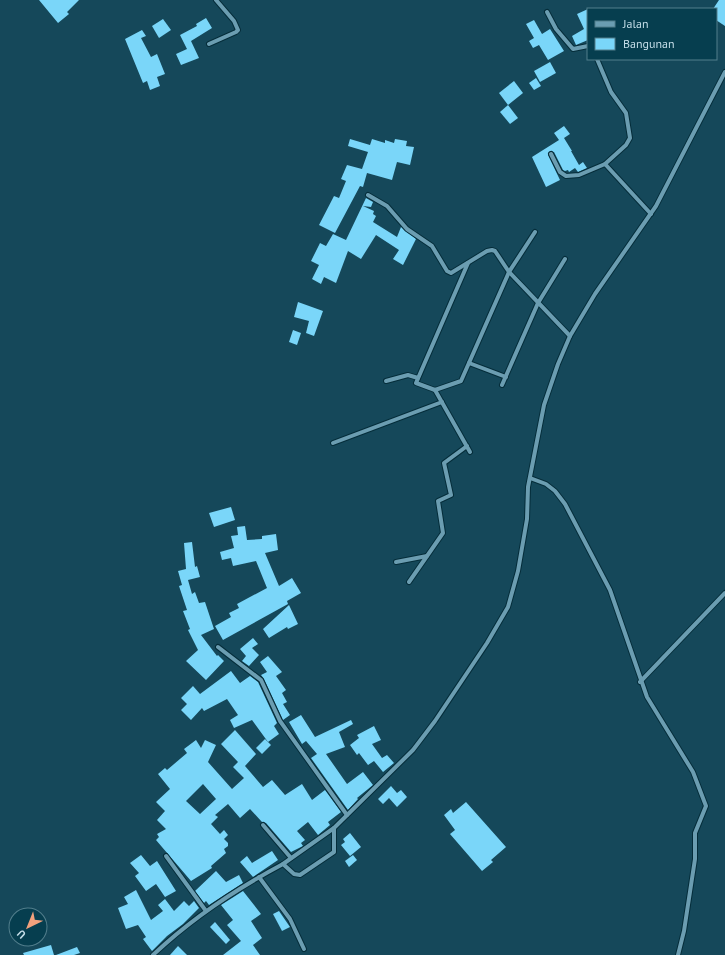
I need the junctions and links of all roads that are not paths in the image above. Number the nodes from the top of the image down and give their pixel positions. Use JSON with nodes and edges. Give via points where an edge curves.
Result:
{"nodes":[{"id":1,"x":216,"y":0,"type":"edge"},
{"id":2,"x":547,"y":12,"type":"dead end"},
{"id":3,"x":209,"y":44,"type":"dead end"},
{"id":4,"x":587,"y":46,"type":"edge"},
{"id":5,"x":597,"y":60,"type":"edge"},
{"id":6,"x":725,"y":72,"type":"edge"},
{"id":7,"x":551,"y":154,"type":"dead end"},
{"id":8,"x":605,"y":164,"type":"junction"},
{"id":9,"x":368,"y":195,"type":"dead end"},
{"id":10,"x":651,"y":214,"type":"junction"},
{"id":11,"x":535,"y":232,"type":"dead end"},
{"id":12,"x":565,"y":259,"type":"dead end"},
{"id":13,"x":468,"y":263,"type":"junction"},
{"id":14,"x":509,"y":272,"type":"junction"},
{"id":15,"x":538,"y":303,"type":"junction"},
{"id":16,"x":570,"y":336,"type":"junction"},
{"id":17,"x":469,"y":363,"type":"junction"},
{"id":18,"x":506,"y":377,"type":"junction"},
{"id":19,"x":418,"y":378,"type":"junction"},
{"id":20,"x":386,"y":381,"type":"dead end"},
{"id":21,"x":502,"y":385,"type":"dead end"},
{"id":22,"x":435,"y":390,"type":"junction"},
{"id":23,"x":442,"y":402,"type":"junction"},
{"id":24,"x":333,"y":443,"type":"dead end"},
{"id":25,"x":467,"y":446,"type":"junction"},
{"id":26,"x":470,"y":452,"type":"dead end"},
{"id":27,"x":530,"y":478,"type":"junction"},
{"id":28,"x":427,"y":556,"type":"junction"},
{"id":29,"x":396,"y":562,"type":"dead end"},
{"id":30,"x":408,"y":582,"type":"dead end"},
{"id":31,"x":725,"y":593,"type":"edge"},
{"id":32,"x":218,"y":647,"type":"dead end"},
{"id":33,"x":640,"y":682,"type":"junction"},
{"id":34,"x":347,"y":815,"type":"junction"},
{"id":35,"x":263,"y":825,"type":"dead end"},
{"id":36,"x":334,"y":828,"type":"junction"},
{"id":37,"x":166,"y":856,"type":"dead end"},
{"id":38,"x":291,"y":858,"type":"junction"},
{"id":39,"x":283,"y":864,"type":"junction"},
{"id":40,"x":260,"y":877,"type":"junction"},
{"id":41,"x":206,"y":911,"type":"junction"},
{"id":42,"x":304,"y":949,"type":"dead end"},
{"id":43,"x":153,"y":955,"type":"edge"},
{"id":44,"x":678,"y":955,"type":"edge"}],
"edges":[{"from":1,"to":3,"type":"street","via":[[234,21],[238,30]]},
{"from":2,"to":4,"type":"street","via":[[556,29],[573,49]]},
{"from":5,"to":8,"type":"street","via":[[611,92],[626,113],[630,138]]},
{"from":6,"to":10,"type":"street"},
{"from":7,"to":8,"type":"street","via":[[560,172],[566,176],[579,175]]},
{"from":8,"to":10,"type":"street"},
{"from":9,"to":13,"type":"street","via":[[387,206],[407,229],[432,246],[447,271],[451,273]]},
{"from":10,"to":16,"type":"street","via":[[595,294]]},
{"from":11,"to":14,"type":"street"},
{"from":12,"to":15,"type":"street"},
{"from":13,"to":14,"type":"street","via":[[492,250]]},
{"from":13,"to":19,"type":"street"},
{"from":14,"to":15,"type":"street"},
{"from":14,"to":17,"type":"street"},
{"from":15,"to":16,"type":"street"},
{"from":15,"to":18,"type":"street"},
{"from":16,"to":27,"type":"street","via":[[544,406]]},
{"from":17,"to":18,"type":"street"},
{"from":17,"to":22,"type":"street","via":[[461,382]]},
{"from":18,"to":21,"type":"street"},
{"from":19,"to":20,"type":"street","via":[[408,374]]},
{"from":19,"to":22,"type":"street","via":[[416,383]]},
{"from":22,"to":23,"type":"street"},
{"from":23,"to":24,"type":"street"},
{"from":23,"to":25,"type":"street"},
{"from":25,"to":26,"type":"street"},
{"from":25,"to":28,"type":"street","via":[[444,463],[451,496],[438,501],[443,533]]},
{"from":27,"to":33,"type":"street","via":[[546,484],[565,504],[610,590]]},
{"from":27,"to":34,"type":"street","via":[[527,519],[518,571],[508,607],[487,643],[413,750]]},
{"from":28,"to":29,"type":"street"},
{"from":28,"to":30,"type":"street"},
{"from":31,"to":33,"type":"street"},
{"from":32,"to":34,"type":"street","via":[[261,680],[280,721]]},
{"from":33,"to":44,"type":"street","via":[[660,720],[694,772],[706,806],[695,834],[695,860]]},
{"from":34,"to":36,"type":"street"},
{"from":35,"to":38,"type":"street"},
{"from":36,"to":38,"type":"street"},
{"from":36,"to":39,"type":"street","via":[[335,849],[332,855],[300,875],[294,874]]},
{"from":37,"to":41,"type":"street"},
{"from":38,"to":39,"type":"street"},
{"from":39,"to":40,"type":"street"},
{"from":40,"to":41,"type":"street"},
{"from":40,"to":42,"type":"street","via":[[290,919]]},
{"from":41,"to":43,"type":"street"}]}
